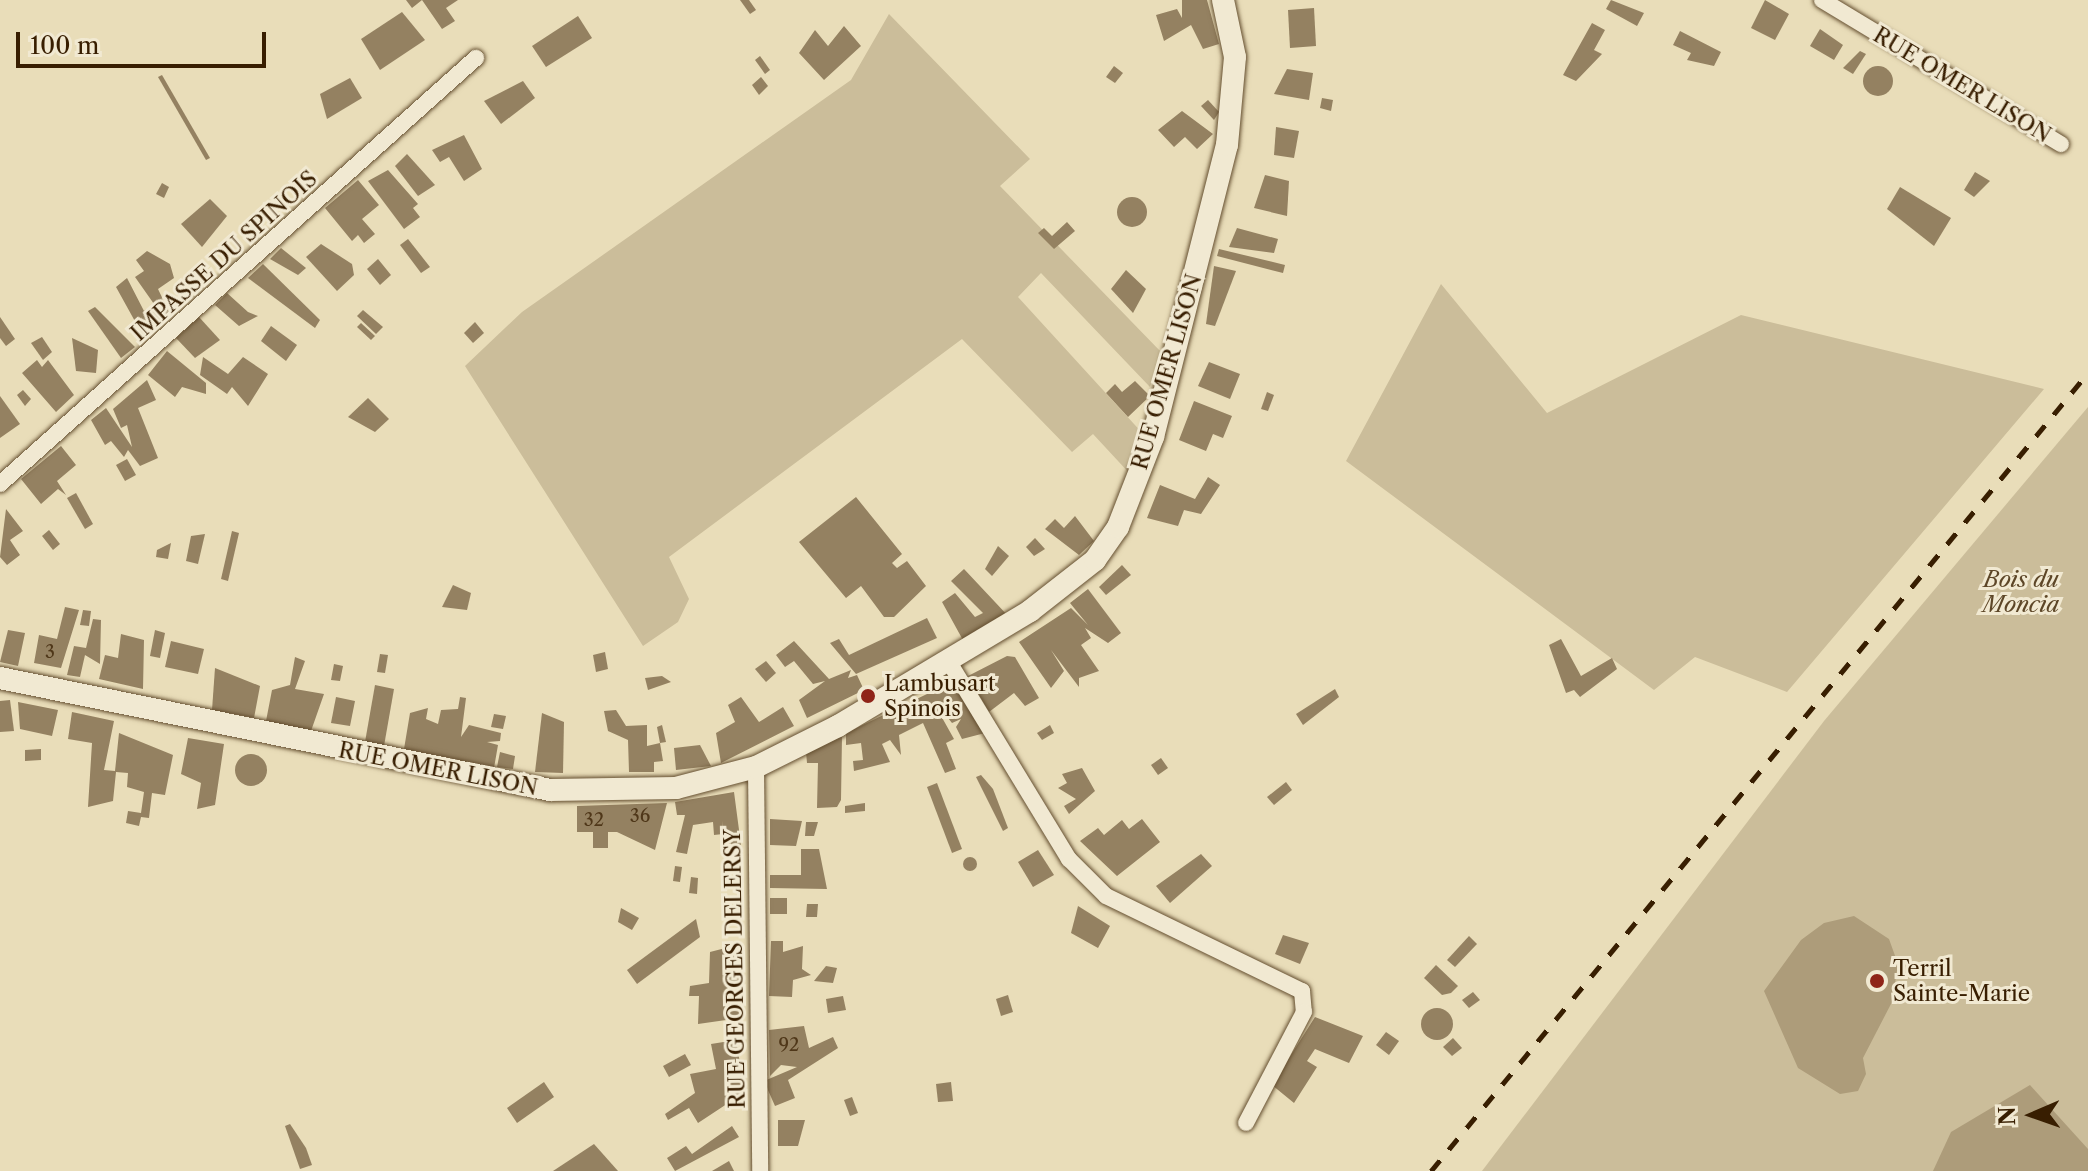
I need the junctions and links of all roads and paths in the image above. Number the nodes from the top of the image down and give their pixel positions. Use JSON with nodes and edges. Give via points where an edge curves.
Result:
{"nodes":[{"id":1,"x":1223,"y":0,"type":"edge"},
{"id":2,"x":1822,"y":0,"type":"edge"},
{"id":3,"x":476,"y":58,"type":"dead end"},
{"id":4,"x":2061,"y":144,"type":"dead end"},
{"id":5,"x":0,"y":484,"type":"edge"},
{"id":6,"x":949,"y":662,"type":"junction"},
{"id":7,"x":0,"y":678,"type":"edge"},
{"id":8,"x":756,"y":767,"type":"junction"},
{"id":9,"x":1246,"y":1123,"type":"dead end"},
{"id":10,"x":760,"y":1171,"type":"edge"}],
"edges":[{"from":1,"to":6,"type":"street","name":"RUE OMER LISON","via":[[1235,57],[1227,145],[1153,437],[1118,527],[1095,560]]},
{"from":2,"to":4,"type":"street","name":"RUE OMER LISON"},
{"from":3,"to":5,"type":"street","name":"IMPASSE DU SPINOIS"},
{"from":6,"to":8,"type":"street","name":"RUE OMER LISON"},
{"from":6,"to":9,"type":"street","via":[[1069,859],[1106,896],[1302,991],[1304,1012]]},
{"from":7,"to":8,"type":"street","name":"RUE OMER LISON","via":[[513,786],[676,788]]},
{"from":8,"to":10,"type":"street","name":"RUE GEORGES DELERSY"}]}
